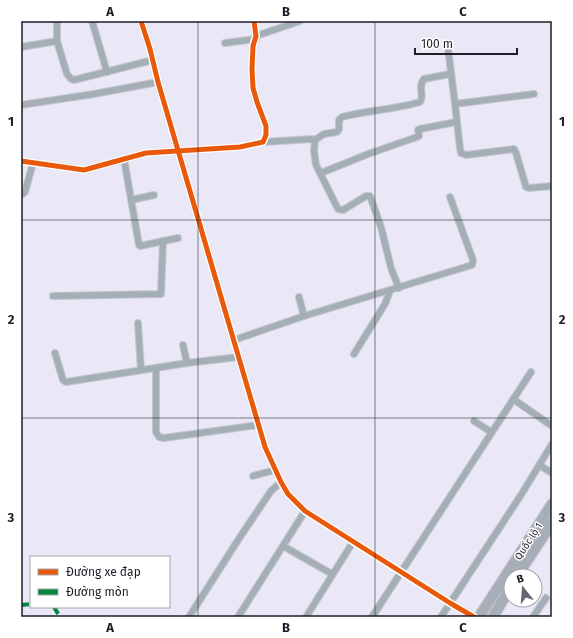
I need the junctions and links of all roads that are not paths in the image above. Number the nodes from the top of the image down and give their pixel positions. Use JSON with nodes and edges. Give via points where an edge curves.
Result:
{"nodes":[{"id":1,"x":57,"y":21,"type":"edge"},
{"id":2,"x":92,"y":21,"type":"edge"},
{"id":3,"x":141,"y":21,"type":"edge"},
{"id":4,"x":254,"y":21,"type":"edge"},
{"id":5,"x":300,"y":21,"type":"edge"},
{"id":6,"x":293,"y":22,"type":"edge"},
{"id":7,"x":256,"y":38,"type":"junction"},
{"id":8,"x":57,"y":41,"type":"junction"},
{"id":9,"x":225,"y":43,"type":"dead end"},
{"id":10,"x":21,"y":47,"type":"edge"},
{"id":11,"x":448,"y":48,"type":"dead end"},
{"id":12,"x":153,"y":60,"type":"junction"},
{"id":13,"x":107,"y":72,"type":"junction"},
{"id":14,"x":450,"y":74,"type":"junction"},
{"id":15,"x":158,"y":82,"type":"junction"},
{"id":16,"x":534,"y":94,"type":"dead end"},
{"id":17,"x":455,"y":104,"type":"junction"},
{"id":18,"x":21,"y":105,"type":"edge"},
{"id":19,"x":456,"y":122,"type":"junction"},
{"id":20,"x":315,"y":140,"type":"junction"},
{"id":21,"x":263,"y":142,"type":"junction"},
{"id":22,"x":178,"y":151,"type":"junction"},
{"id":23,"x":124,"y":158,"type":"junction"},
{"id":24,"x":21,"y":161,"type":"edge"},
{"id":25,"x":33,"y":163,"type":"junction"},
{"id":26,"x":321,"y":173,"type":"junction"},
{"id":27,"x":552,"y":186,"type":"edge"},
{"id":28,"x":21,"y":195,"type":"edge"},
{"id":29,"x":154,"y":195,"type":"dead end"},
{"id":30,"x":450,"y":197,"type":"dead end"},
{"id":31,"x":131,"y":200,"type":"junction"},
{"id":32,"x":178,"y":238,"type":"dead end"},
{"id":33,"x":163,"y":241,"type":"junction"},
{"id":34,"x":399,"y":288,"type":"junction"},
{"id":35,"x":390,"y":291,"type":"junction"},
{"id":36,"x":53,"y":296,"type":"dead end"},
{"id":37,"x":299,"y":297,"type":"dead end"},
{"id":38,"x":304,"y":316,"type":"junction"},
{"id":39,"x":138,"y":323,"type":"dead end"},
{"id":40,"x":234,"y":340,"type":"junction"},
{"id":41,"x":183,"y":345,"type":"dead end"},
{"id":42,"x":55,"y":353,"type":"dead end"},
{"id":43,"x":354,"y":354,"type":"dead end"},
{"id":44,"x":239,"y":357,"type":"junction"},
{"id":45,"x":187,"y":363,"type":"junction"},
{"id":46,"x":156,"y":369,"type":"junction"},
{"id":47,"x":141,"y":370,"type":"junction"},
{"id":48,"x":531,"y":372,"type":"dead end"},
{"id":49,"x":513,"y":399,"type":"junction"},
{"id":50,"x":474,"y":421,"type":"dead end"},
{"id":51,"x":258,"y":425,"type":"junction"},
{"id":52,"x":552,"y":426,"type":"edge"},
{"id":53,"x":491,"y":432,"type":"junction"},
{"id":54,"x":552,"y":444,"type":"edge"},
{"id":55,"x":539,"y":465,"type":"junction"},
{"id":56,"x":275,"y":470,"type":"junction"},
{"id":57,"x":552,"y":473,"type":"edge"},
{"id":58,"x":253,"y":476,"type":"dead end"},
{"id":59,"x":281,"y":482,"type":"junction"},
{"id":60,"x":552,"y":504,"type":"edge"},
{"id":61,"x":306,"y":511,"type":"junction"},
{"id":62,"x":552,"y":523,"type":"edge"},
{"id":63,"x":353,"y":542,"type":"junction"},
{"id":64,"x":283,"y":546,"type":"junction"},
{"id":65,"x":522,"y":568,"type":"edge"},
{"id":66,"x":401,"y":572,"type":"junction"},
{"id":67,"x":332,"y":574,"type":"junction"},
{"id":68,"x":546,"y":598,"type":"dead end"},
{"id":69,"x":503,"y":600,"type":"edge"},
{"id":70,"x":450,"y":604,"type":"junction"},
{"id":71,"x":189,"y":617,"type":"edge"},
{"id":72,"x":238,"y":617,"type":"edge"},
{"id":73,"x":306,"y":617,"type":"edge"},
{"id":74,"x":372,"y":617,"type":"edge"},
{"id":75,"x":441,"y":617,"type":"edge"},
{"id":76,"x":474,"y":617,"type":"edge"},
{"id":77,"x":479,"y":617,"type":"edge"},
{"id":78,"x":493,"y":617,"type":"edge"},
{"id":79,"x":533,"y":617,"type":"edge"}],
"edges":[{"from":1,"to":8,"type":"street"},
{"from":2,"to":13,"type":"street"},
{"from":3,"to":12,"type":"street"},
{"from":4,"to":7,"type":"street"},
{"from":5,"to":6,"type":"street"},
{"from":6,"to":7,"type":"street"},
{"from":7,"to":9,"type":"street"},
{"from":7,"to":21,"type":"street","via":[[253,46],[253,88],[266,126]]},
{"from":8,"to":10,"type":"street"},
{"from":8,"to":13,"type":"street","via":[[67,74],[71,79]]},
{"from":11,"to":14,"type":"street"},
{"from":12,"to":13,"type":"street"},
{"from":12,"to":15,"type":"street"},
{"from":14,"to":17,"type":"street"},
{"from":14,"to":20,"type":"street","via":[[424,79],[421,84],[422,98],[417,103],[342,118],[339,120],[337,132],[324,134]]},
{"from":15,"to":18,"type":"street"},
{"from":15,"to":22,"type":"street"},
{"from":16,"to":17,"type":"street"},
{"from":17,"to":19,"type":"street"},
{"from":19,"to":26,"type":"street","via":[[422,128],[418,130],[418,138]]},
{"from":19,"to":27,"type":"street","via":[[463,155],[514,149],[526,187]]},
{"from":20,"to":21,"type":"street"},
{"from":20,"to":26,"type":"street","via":[[314,151]]},
{"from":21,"to":22,"type":"street","via":[[240,147]]},
{"from":22,"to":23,"type":"street","via":[[146,153]]},
{"from":22,"to":40,"type":"street"},
{"from":23,"to":25,"type":"street","via":[[84,170]]},
{"from":23,"to":31,"type":"street"},
{"from":24,"to":25,"type":"street"},
{"from":25,"to":28,"type":"street","via":[[25,192]]},
{"from":26,"to":34,"type":"street","via":[[338,209],[343,210],[370,196]]},
{"from":29,"to":31,"type":"street"},
{"from":30,"to":34,"type":"street","via":[[473,263]]},
{"from":31,"to":33,"type":"street","via":[[139,245]]},
{"from":32,"to":33,"type":"street"},
{"from":33,"to":36,"type":"street","via":[[161,294]]},
{"from":34,"to":35,"type":"street"},
{"from":35,"to":38,"type":"street"},
{"from":35,"to":43,"type":"street","via":[[385,304]]},
{"from":37,"to":38,"type":"street"},
{"from":38,"to":40,"type":"street"},
{"from":39,"to":47,"type":"street"},
{"from":40,"to":44,"type":"street"},
{"from":41,"to":45,"type":"street"},
{"from":42,"to":47,"type":"street","via":[[63,380],[66,382]]},
{"from":44,"to":45,"type":"street"},
{"from":44,"to":51,"type":"street"},
{"from":45,"to":46,"type":"street"},
{"from":46,"to":47,"type":"street"},
{"from":46,"to":51,"type":"street","via":[[156,432],[160,437]]},
{"from":48,"to":49,"type":"street"},
{"from":49,"to":52,"type":"street"},
{"from":49,"to":53,"type":"street"},
{"from":50,"to":53,"type":"street"},
{"from":51,"to":56,"type":"street"},
{"from":53,"to":66,"type":"street"},
{"from":54,"to":55,"type":"street"},
{"from":55,"to":57,"type":"street"},
{"from":55,"to":70,"type":"street"},
{"from":56,"to":58,"type":"street"},
{"from":56,"to":59,"type":"street"},
{"from":59,"to":61,"type":"street","via":[[288,494]]},
{"from":59,"to":71,"type":"street","via":[[271,491]]},
{"from":60,"to":77,"type":"highway","name":"Quốc lộ 1"},
{"from":61,"to":63,"type":"street"},
{"from":61,"to":64,"type":"street"},
{"from":62,"to":65,"type":"highway","name":"Quốc lộ 1"},
{"from":63,"to":66,"type":"street"},
{"from":63,"to":67,"type":"street"},
{"from":64,"to":67,"type":"street"},
{"from":64,"to":72,"type":"street"},
{"from":66,"to":70,"type":"street"},
{"from":66,"to":74,"type":"street"},
{"from":67,"to":73,"type":"street"},
{"from":68,"to":79,"type":"street"},
{"from":69,"to":78,"type":"highway"},
{"from":70,"to":75,"type":"street"},
{"from":70,"to":76,"type":"street"}]}
